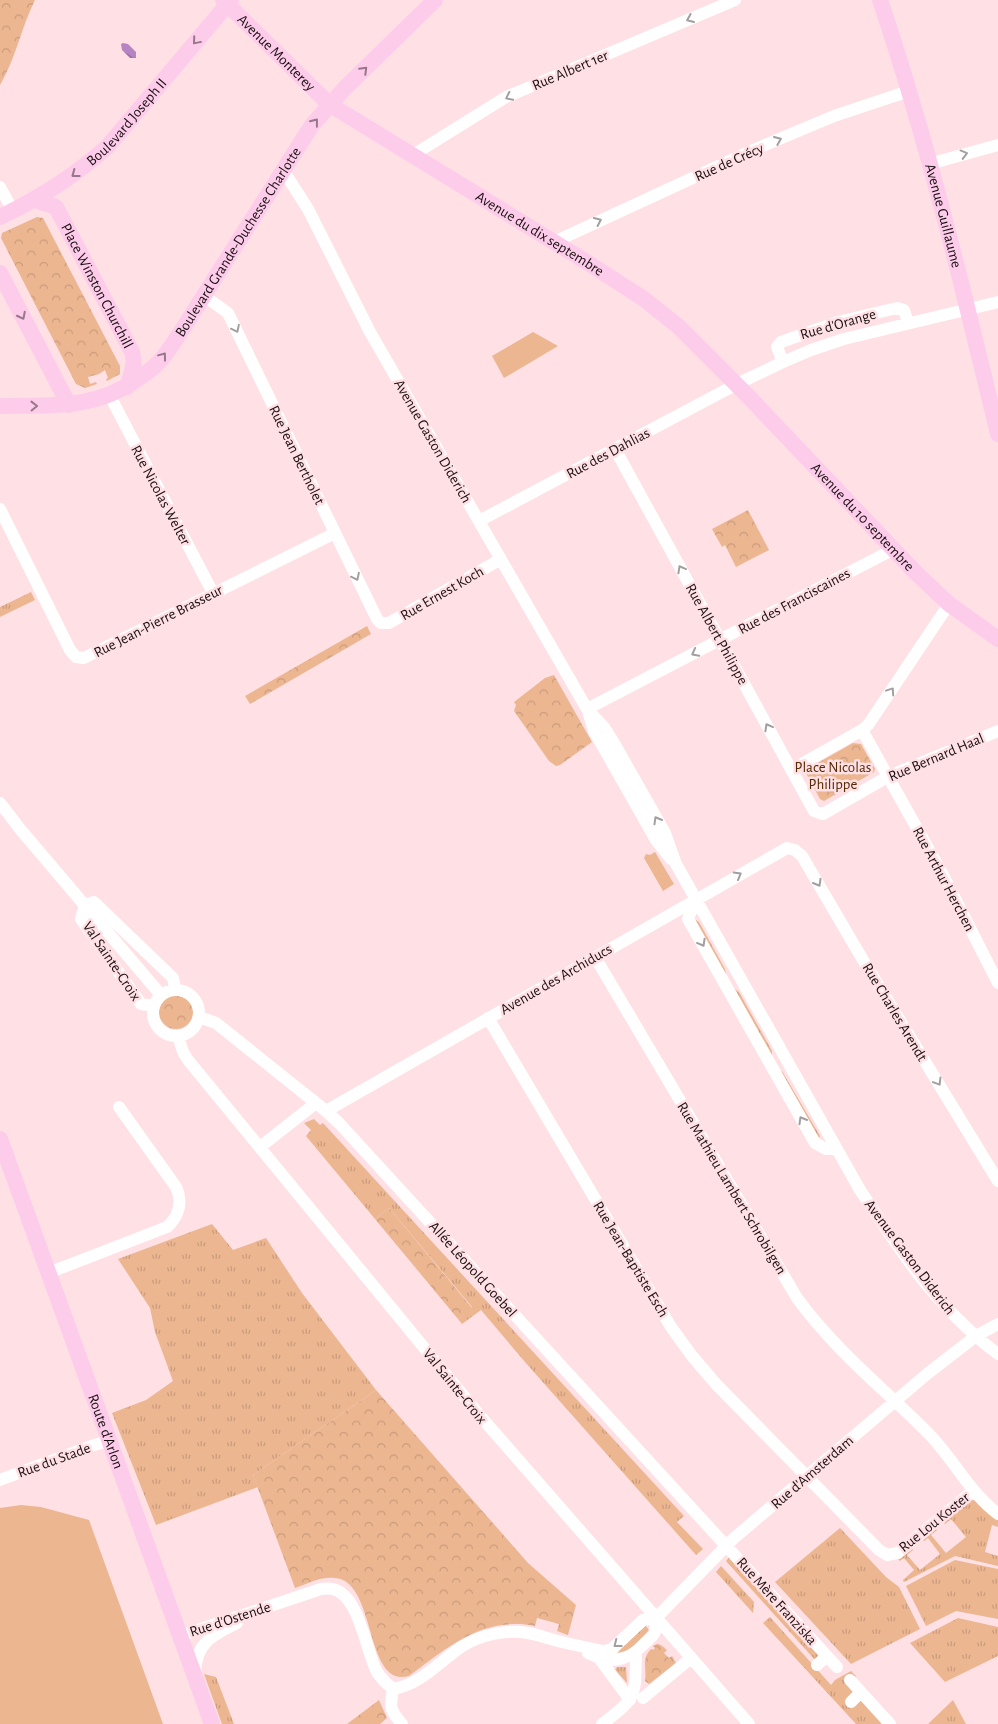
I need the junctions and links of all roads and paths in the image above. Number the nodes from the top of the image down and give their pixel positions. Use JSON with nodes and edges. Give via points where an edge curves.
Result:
{"nodes":[{"id":1,"x":435,"y":0,"type":"edge"},
{"id":2,"x":735,"y":0,"type":"edge"},
{"id":3,"x":880,"y":0,"type":"edge"},
{"id":4,"x":227,"y":1,"type":"edge"},
{"id":5,"x":909,"y":91,"type":"junction"},
{"id":6,"x":329,"y":104,"type":"junction"},
{"id":7,"x":998,"y":145,"type":"edge"},
{"id":8,"x":413,"y":155,"type":"junction"},
{"id":9,"x":929,"y":164,"type":"junction"},
{"id":10,"x":282,"y":170,"type":"junction"},
{"id":11,"x":0,"y":187,"type":"edge"},
{"id":12,"x":35,"y":200,"type":"junction"},
{"id":13,"x":6,"y":214,"type":"edge"},
{"id":14,"x":554,"y":242,"type":"junction"},
{"id":15,"x":0,"y":273,"type":"edge"},
{"id":16,"x":203,"y":296,"type":"junction"},
{"id":17,"x":998,"y":302,"type":"edge"},
{"id":18,"x":968,"y":309,"type":"junction"},
{"id":19,"x":908,"y":323,"type":"junction"},
{"id":20,"x":783,"y":362,"type":"junction"},
{"id":21,"x":737,"y":384,"type":"junction"},
{"id":22,"x":126,"y":387,"type":"junction"},
{"id":23,"x":110,"y":396,"type":"junction"},
{"id":24,"x":68,"y":405,"type":"junction"},
{"id":25,"x":0,"y":406,"type":"edge"},
{"id":26,"x":998,"y":434,"type":"edge"},
{"id":27,"x":615,"y":449,"type":"junction"},
{"id":28,"x":0,"y":509,"type":"edge"},
{"id":29,"x":479,"y":521,"type":"junction"},
{"id":30,"x":335,"y":533,"type":"junction"},
{"id":31,"x":894,"y":549,"type":"junction"},
{"id":32,"x":501,"y":559,"type":"junction"},
{"id":33,"x":213,"y":593,"type":"junction"},
{"id":34,"x":949,"y":604,"type":"junction"},
{"id":35,"x":381,"y":623,"type":"joint"},
{"id":36,"x":998,"y":638,"type":"edge"},
{"id":37,"x":720,"y":640,"type":"junction"},
{"id":38,"x":587,"y":709,"type":"junction"},
{"id":39,"x":862,"y":730,"type":"junction"},
{"id":40,"x":998,"y":731,"type":"edge"},
{"id":41,"x":791,"y":770,"type":"junction"},
{"id":42,"x":889,"y":776,"type":"junction"},
{"id":43,"x":0,"y":803,"type":"edge"},
{"id":44,"x":823,"y":814,"type":"joint"},
{"id":45,"x":787,"y":848,"type":"joint"},
{"id":46,"x":696,"y":899,"type":"junction"},
{"id":47,"x":85,"y":905,"type":"junction"},
{"id":48,"x":595,"y":957,"type":"junction"},
{"id":49,"x":740,"y":978,"type":"junction"},
{"id":50,"x":998,"y":983,"type":"edge"},
{"id":51,"x":726,"y":986,"type":"junction"},
{"id":52,"x":175,"y":989,"type":"junction"},
{"id":53,"x":161,"y":995,"type":"junction"},
{"id":54,"x":154,"y":1006,"type":"junction"},
{"id":55,"x":199,"y":1017,"type":"junction"},
{"id":56,"x":488,"y":1018,"type":"junction"},
{"id":57,"x":179,"y":1036,"type":"junction"},
{"id":58,"x":786,"y":1059,"type":"junction"},
{"id":59,"x":772,"y":1067,"type":"junction"},
{"id":60,"x":316,"y":1102,"type":"junction"},
{"id":61,"x":118,"y":1107,"type":"dead end"},
{"id":62,"x":326,"y":1111,"type":"junction"},
{"id":63,"x":0,"y":1139,"type":"edge"},
{"id":64,"x":260,"y":1147,"type":"junction"},
{"id":65,"x":836,"y":1149,"type":"junction"},
{"id":66,"x":998,"y":1182,"type":"edge"},
{"id":67,"x":48,"y":1273,"type":"junction"},
{"id":68,"x":998,"y":1324,"type":"edge"},
{"id":69,"x":976,"y":1336,"type":"junction"},
{"id":70,"x":998,"y":1354,"type":"edge"},
{"id":71,"x":894,"y":1402,"type":"junction"},
{"id":72,"x":109,"y":1441,"type":"junction"},
{"id":73,"x":807,"y":1477,"type":"junction"},
{"id":74,"x":0,"y":1480,"type":"edge"},
{"id":75,"x":974,"y":1490,"type":"junction"},
{"id":76,"x":998,"y":1514,"type":"edge"},
{"id":77,"x":726,"y":1546,"type":"junction"},
{"id":78,"x":280,"y":1603,"type":"junction"},
{"id":79,"x":656,"y":1618,"type":"junction"},
{"id":80,"x":180,"y":1636,"type":"junction"},
{"id":81,"x":563,"y":1642,"type":"junction"},
{"id":82,"x":636,"y":1652,"type":"junction"},
{"id":83,"x":827,"y":1656,"type":"junction"},
{"id":84,"x":599,"y":1658,"type":"junction"},
{"id":85,"x":691,"y":1658,"type":"junction"},
{"id":86,"x":817,"y":1665,"type":"dead end"},
{"id":87,"x":837,"y":1666,"type":"dead end"},
{"id":88,"x":195,"y":1675,"type":"junction"},
{"id":89,"x":850,"y":1680,"type":"dead end"},
{"id":90,"x":393,"y":1689,"type":"junction"},
{"id":91,"x":861,"y":1692,"type":"junction"},
{"id":92,"x":636,"y":1699,"type":"junction"},
{"id":93,"x":851,"y":1702,"type":"dead end"},
{"id":94,"x":212,"y":1724,"type":"edge"},
{"id":95,"x":402,"y":1724,"type":"edge"},
{"id":96,"x":602,"y":1724,"type":"edge"},
{"id":97,"x":749,"y":1724,"type":"edge"},
{"id":98,"x":890,"y":1724,"type":"edge"}],
"edges":[{"from":6,"to":1,"type":"main road","name":"Boulevard Grande-Duchesse Charlotte","one_way":true},
{"from":2,"to":8,"type":"street","name":"Rue Albert 1er","one_way":true,"via":[[506,97]]},
{"from":3,"to":5,"type":"main road","name":"Avenue Guillaume"},
{"from":4,"to":6,"type":"main road","name":"Avenue Monterey"},
{"from":4,"to":12,"type":"main road","name":"Boulevard Joseph II","one_way":true,"via":[[108,146],[89,164]]},
{"from":5,"to":9,"type":"main road","name":"Avenue Guillaume"},
{"from":14,"to":5,"type":"street","name":"Rue de Crécy","one_way":true,"via":[[751,151],[834,116]]},
{"from":6,"to":8,"type":"main road","name":"Avenue du dix septembre"},
{"from":10,"to":6,"type":"main road","name":"Boulevard Grande-Duchesse Charlotte","one_way":true},
{"from":9,"to":7,"type":"street","one_way":true},
{"from":8,"to":14,"type":"main road","name":"Avenue du dix septembre"},
{"from":9,"to":18,"type":"main road","name":"Avenue Guillaume"},
{"from":10,"to":16,"type":"main road","name":"Boulevard Grande-Duchesse Charlotte"},
{"from":10,"to":29,"type":"street","name":"Avenue Gaston Diderich","via":[[308,209],[370,332]]},
{"from":11,"to":13,"type":"street"},
{"from":12,"to":13,"type":"main road","name":"Boulevard Joseph II"},
{"from":12,"to":22,"type":"main road","name":"Place Winston Churchill","via":[[56,207],[132,352],[134,366]]},
{"from":14,"to":21,"type":"main road","name":"Avenue du dix septembre","via":[[644,299],[679,327]]},
{"from":15,"to":24,"type":"main road","one_way":true},
{"from":22,"to":16,"type":"main road","name":"Boulevard Grande-Duchesse Charlotte","one_way":true,"via":[[161,360]]},
{"from":16,"to":30,"type":"street","name":"Rue Jean Bertholet","one_way":true,"via":[[228,313]]},
{"from":17,"to":18,"type":"street","name":"Rue d'Orange"},
{"from":18,"to":19,"type":"street","name":"Rue d'Orange"},
{"from":18,"to":26,"type":"main road","name":"Avenue Guillaume"},
{"from":19,"to":20,"type":"street","name":"Rue d'Orange","via":[[844,339]]},
{"from":19,"to":20,"type":"street","name":"Rue d'Orange","via":[[904,310],[897,308],[838,322],[781,342],[777,347]]},
{"from":20,"to":21,"type":"street","name":"Rue d'Orange"},
{"from":21,"to":27,"type":"street","name":"Rue des Dahlias"},
{"from":21,"to":31,"type":"main road","name":"Avenue du 10 septembre"},
{"from":22,"to":23,"type":"main road","name":"Boulevard Grande-Duchesse Charlotte"},
{"from":23,"to":24,"type":"main road","name":"Boulevard Grande-Duchesse Charlotte"},
{"from":23,"to":33,"type":"street","name":"Rue Nicolas Welter"},
{"from":25,"to":24,"type":"main road","name":"Boulevard Grande-Duchesse Charlotte","one_way":true},
{"from":27,"to":29,"type":"street","name":"Rue des Dahlias"},
{"from":37,"to":27,"type":"street","name":"Rue Albert Philippe","one_way":true},
{"from":28,"to":33,"type":"street","name":"Rue Jean-Pierre Brasseur","via":[[76,657],[84,658]]},
{"from":29,"to":32,"type":"street","name":"Avenue Gaston Diderich"},
{"from":30,"to":33,"type":"street","name":"Rue Jean-Pierre Brasseur"},
{"from":30,"to":35,"type":"street","name":"Rue Jean Bertholet","one_way":true,"via":[[374,615]]},
{"from":31,"to":34,"type":"main road","name":"Avenue du 10 septembre"},
{"from":31,"to":37,"type":"street","name":"Rue des Franciscaines"},
{"from":32,"to":35,"type":"street","name":"Rue Ernest Koch","via":[[414,610],[389,623]]},
{"from":32,"to":38,"type":"street","name":"Avenue Gaston Diderich"},
{"from":34,"to":36,"type":"main road","name":"Avenue du 10 septembre"},
{"from":39,"to":34,"type":"street","one_way":true},
{"from":37,"to":38,"type":"street","name":"Rue des Franciscaines","one_way":true},
{"from":41,"to":37,"type":"street","name":"Rue Albert Philippe","one_way":true},
{"from":38,"to":46,"type":"street","name":"Avenue Gaston Diderich","via":[[614,743],[665,834],[676,864]]},
{"from":39,"to":41,"type":"street"},
{"from":39,"to":42,"type":"street"},
{"from":40,"to":42,"type":"street","name":"Rue Bernard Haal"},
{"from":41,"to":44,"type":"street","name":"Rue Albert Philippe","via":[[814,811]]},
{"from":42,"to":44,"type":"street","name":"Rue Bernard Haal"},
{"from":42,"to":50,"type":"street","name":"Rue Arthur Herchen"},
{"from":43,"to":47,"type":"street","name":"Val Sainte-Croix"},
{"from":46,"to":45,"type":"street","name":"Avenue des Archiducs","one_way":true},
{"from":45,"to":66,"type":"street","name":"Rue Charles Arendt","one_way":true,"via":[[802,856]]},
{"from":46,"to":48,"type":"street","name":"Avenue des Archiducs"},
{"from":46,"to":49,"type":"street","name":"Avenue Gaston Diderich"},
{"from":46,"to":51,"type":"street","one_way":true,"via":[[688,919]]},
{"from":47,"to":52,"type":"street","name":"Val Sainte-Croix","via":[[94,902],[173,978]]},
{"from":47,"to":53,"type":"street","name":"Val Sainte-Croix"},
{"from":47,"to":54,"type":"street","name":"Val Sainte-Croix","via":[[81,919],[141,1004]]},
{"from":48,"to":56,"type":"street","name":"Avenue des Archiducs"},
{"from":48,"to":71,"type":"street","name":"Rue Mathieu Lambert Schrobilgen","via":[[797,1298],[821,1329]]},
{"from":49,"to":51,"type":"street"},
{"from":49,"to":58,"type":"street","name":"Avenue Gaston Diderich"},
{"from":51,"to":59,"type":"street"},
{"from":52,"to":53,"type":"street","name":"Val Sainte-Croix"},
{"from":52,"to":55,"type":"street","via":[[191,994],[199,1009]]},
{"from":53,"to":54,"type":"street","name":"Val Sainte-Croix"},
{"from":54,"to":57,"type":"street","name":"Val Sainte-Croix","via":[[156,1024],[162,1031]]},
{"from":55,"to":57,"type":"street","via":[[192,1030]]},
{"from":55,"to":60,"type":"street","name":"Allée Léopold Goebel","via":[[216,1023]]},
{"from":56,"to":62,"type":"street","name":"Avenue des Archiducs"},
{"from":56,"to":73,"type":"street","name":"Rue Jean-Baptiste Esch","via":[[672,1328],[716,1384]]},
{"from":57,"to":64,"type":"street","name":"Val Sainte-Croix","via":[[183,1054]]},
{"from":58,"to":59,"type":"street"},
{"from":58,"to":65,"type":"street","name":"Avenue Gaston Diderich"},
{"from":65,"to":59,"type":"street","one_way":true,"via":[[826,1149],[815,1143]]},
{"from":60,"to":62,"type":"street","name":"Allée Léopold Goebel"},
{"from":60,"to":64,"type":"street"},
{"from":61,"to":67,"type":"street","via":[[176,1187],[179,1193],[178,1213],[167,1227]]},
{"from":62,"to":77,"type":"street","name":"Allée Léopold Goebel"},
{"from":63,"to":67,"type":"main road","name":"Route d'Arlon"},
{"from":64,"to":79,"type":"street","name":"Val Sainte-Croix","via":[[481,1417]]},
{"from":65,"to":69,"type":"street","name":"Avenue Gaston Diderich","via":[[860,1190],[925,1282]]},
{"from":67,"to":72,"type":"main road","name":"Route d'Arlon"},
{"from":68,"to":69,"type":"street","name":"Rue d'Amsterdam"},
{"from":69,"to":70,"type":"street","name":"Avenue Gaston Diderich"},
{"from":69,"to":71,"type":"street","name":"Rue d'Amsterdam"},
{"from":71,"to":73,"type":"street","name":"Rue d'Amsterdam"},
{"from":71,"to":75,"type":"street","name":"Rue Mathieu Lambert Schrobilgen","via":[[929,1434]]},
{"from":72,"to":74,"type":"street","name":"Rue du Stade"},
{"from":72,"to":80,"type":"main road","name":"Route d'Arlon"},
{"from":73,"to":75,"type":"street","name":"Rue Lou Koster","via":[[887,1555],[898,1553]]},
{"from":73,"to":77,"type":"street","name":"Rue d'Amsterdam"},
{"from":75,"to":76,"type":"street","name":"Rue Mathieu Lambert Schrobilgen"},
{"from":77,"to":79,"type":"street","name":"Rue d'Amsterdam"},
{"from":77,"to":83,"type":"street","name":"Rue Mère Franziska"},
{"from":78,"to":80,"type":"street","name":"Rue d'Ostende"},
{"from":78,"to":88,"type":"street","name":"Rue d'Ostende","via":[[222,1630],[205,1643],[195,1660]]},
{"from":78,"to":90,"type":"street","name":"Rue d'Ostende","via":[[320,1589],[334,1589],[345,1596],[352,1606],[377,1671]]},
{"from":79,"to":81,"type":"street","one_way":true,"via":[[643,1620],[612,1649],[603,1651]]},
{"from":79,"to":82,"type":"street","via":[[654,1633]]},
{"from":79,"to":85,"type":"street","name":"Val Sainte-Croix"},
{"from":80,"to":88,"type":"main road","name":"Route d'Arlon"},
{"from":81,"to":84,"type":"street"},
{"from":81,"to":90,"type":"street","via":[[527,1633],[494,1634],[462,1646],[414,1682]]},
{"from":82,"to":84,"type":"street","via":[[620,1659]]},
{"from":82,"to":92,"type":"street"},
{"from":83,"to":86,"type":"street","name":"Rue Mère Franziska"},
{"from":83,"to":87,"type":"street","name":"Rue Mère Franziska"},
{"from":84,"to":92,"type":"street"},
{"from":85,"to":92,"type":"street"},
{"from":85,"to":97,"type":"street","name":"Val Sainte-Croix"},
{"from":88,"to":94,"type":"main road","name":"Route d'Arlon"},
{"from":89,"to":91,"type":"street"},
{"from":90,"to":95,"type":"street","via":[[390,1706]]},
{"from":91,"to":93,"type":"street"},
{"from":91,"to":98,"type":"street"},
{"from":92,"to":96,"type":"street"}]}
